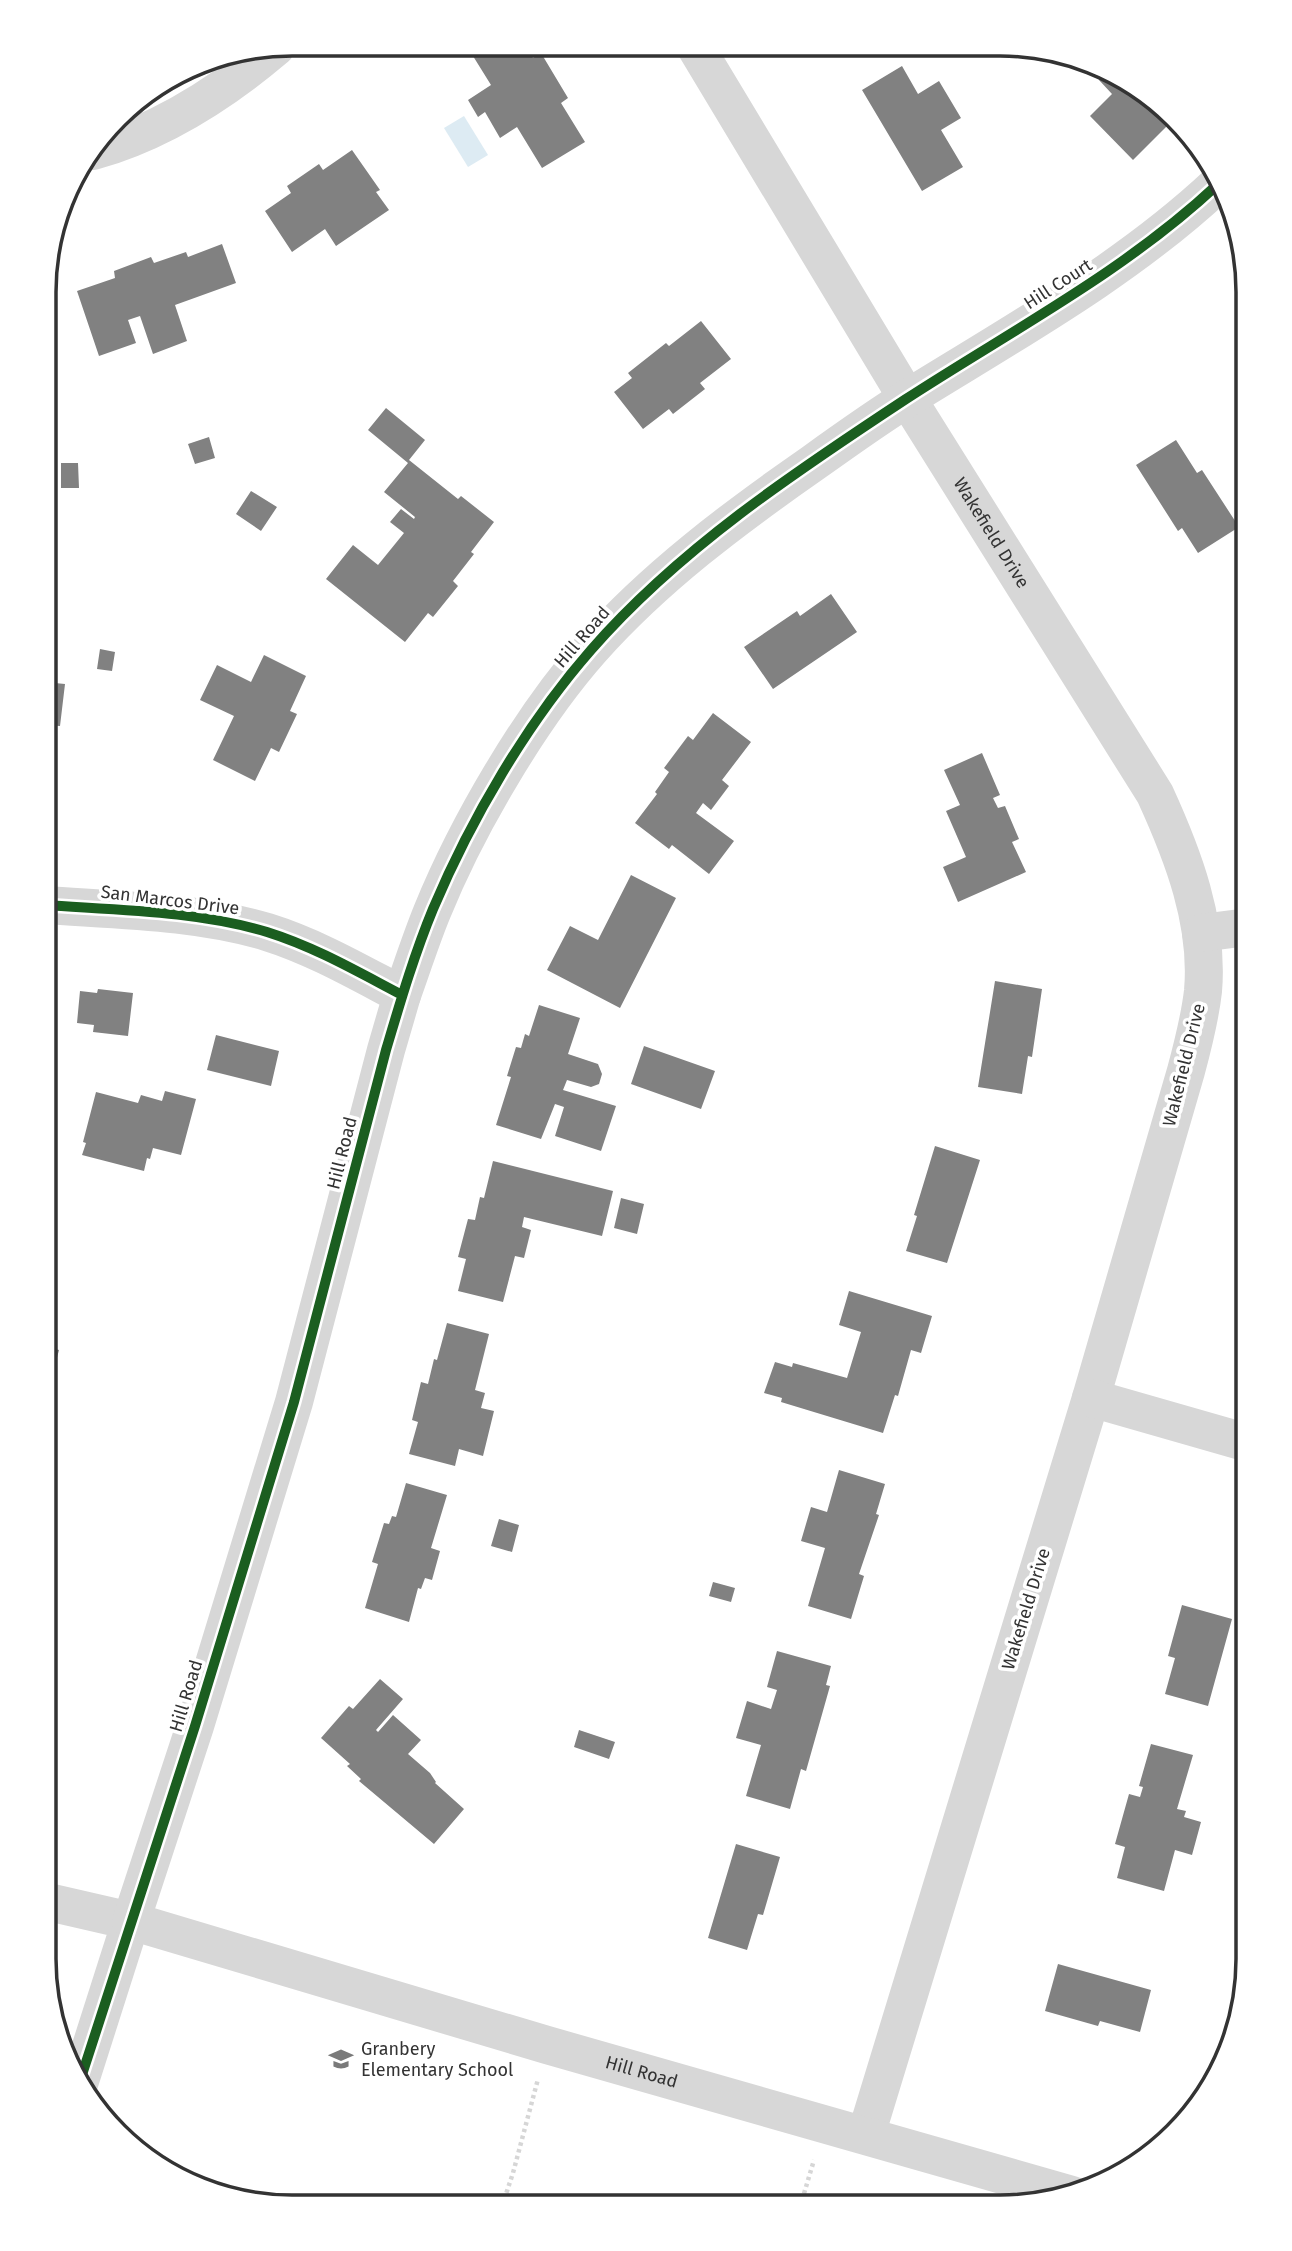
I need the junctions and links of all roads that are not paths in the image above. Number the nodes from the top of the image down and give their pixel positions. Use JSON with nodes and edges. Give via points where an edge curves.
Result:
{"nodes":[{"id":1,"x":701,"y":56,"type":"edge"},
{"id":2,"x":262,"y":58,"type":"edge"},
{"id":3,"x":106,"y":147,"type":"edge"},
{"id":4,"x":1212,"y":189,"type":"edge"},
{"id":5,"x":907,"y":398,"type":"junction"},
{"id":6,"x":56,"y":906,"type":"edge"},
{"id":7,"x":1236,"y":929,"type":"edge"},
{"id":8,"x":1200,"y":933,"type":"junction"},
{"id":9,"x":402,"y":995,"type":"junction"},
{"id":10,"x":1091,"y":1398,"type":"junction"},
{"id":11,"x":1235,"y":1439,"type":"edge"},
{"id":12,"x":56,"y":1904,"type":"edge"},
{"id":13,"x":131,"y":1921,"type":"junction"},
{"id":14,"x":84,"y":2069,"type":"edge"},
{"id":15,"x":866,"y":2135,"type":"junction"},
{"id":16,"x":1051,"y":2189,"type":"edge"}],
"edges":[{"from":1,"to":5,"type":"street","name":"Wakefield Drive"},
{"from":2,"to":3,"type":"street","via":[[158,127]]},
{"from":4,"to":5,"type":"street","name":"Hill Court","via":[[1134,254]]},
{"from":5,"to":8,"type":"street","name":"Wakefield Drive","via":[[1155,794],[1178,847]]},
{"from":5,"to":9,"type":"street","name":"Hill Road","via":[[710,539],[590,650],[530,730],[482,811],[432,912]]},
{"from":6,"to":9,"type":"street","name":"San Marcos Drive","via":[[178,916],[264,931],[310,948]]},
{"from":7,"to":8,"type":"street"},
{"from":8,"to":10,"type":"street","name":"Wakefield Drive","via":[[1203,991],[1194,1043]]},
{"from":9,"to":13,"type":"street","name":"Hill Road","via":[[294,1402]]},
{"from":10,"to":11,"type":"street"},
{"from":10,"to":15,"type":"street","name":"Wakefield Drive"},
{"from":12,"to":13,"type":"street"},
{"from":13,"to":14,"type":"street","name":"Hill Road"},
{"from":13,"to":15,"type":"street","name":"Hill Road"},
{"from":15,"to":16,"type":"street","name":"Hill Road"}]}
